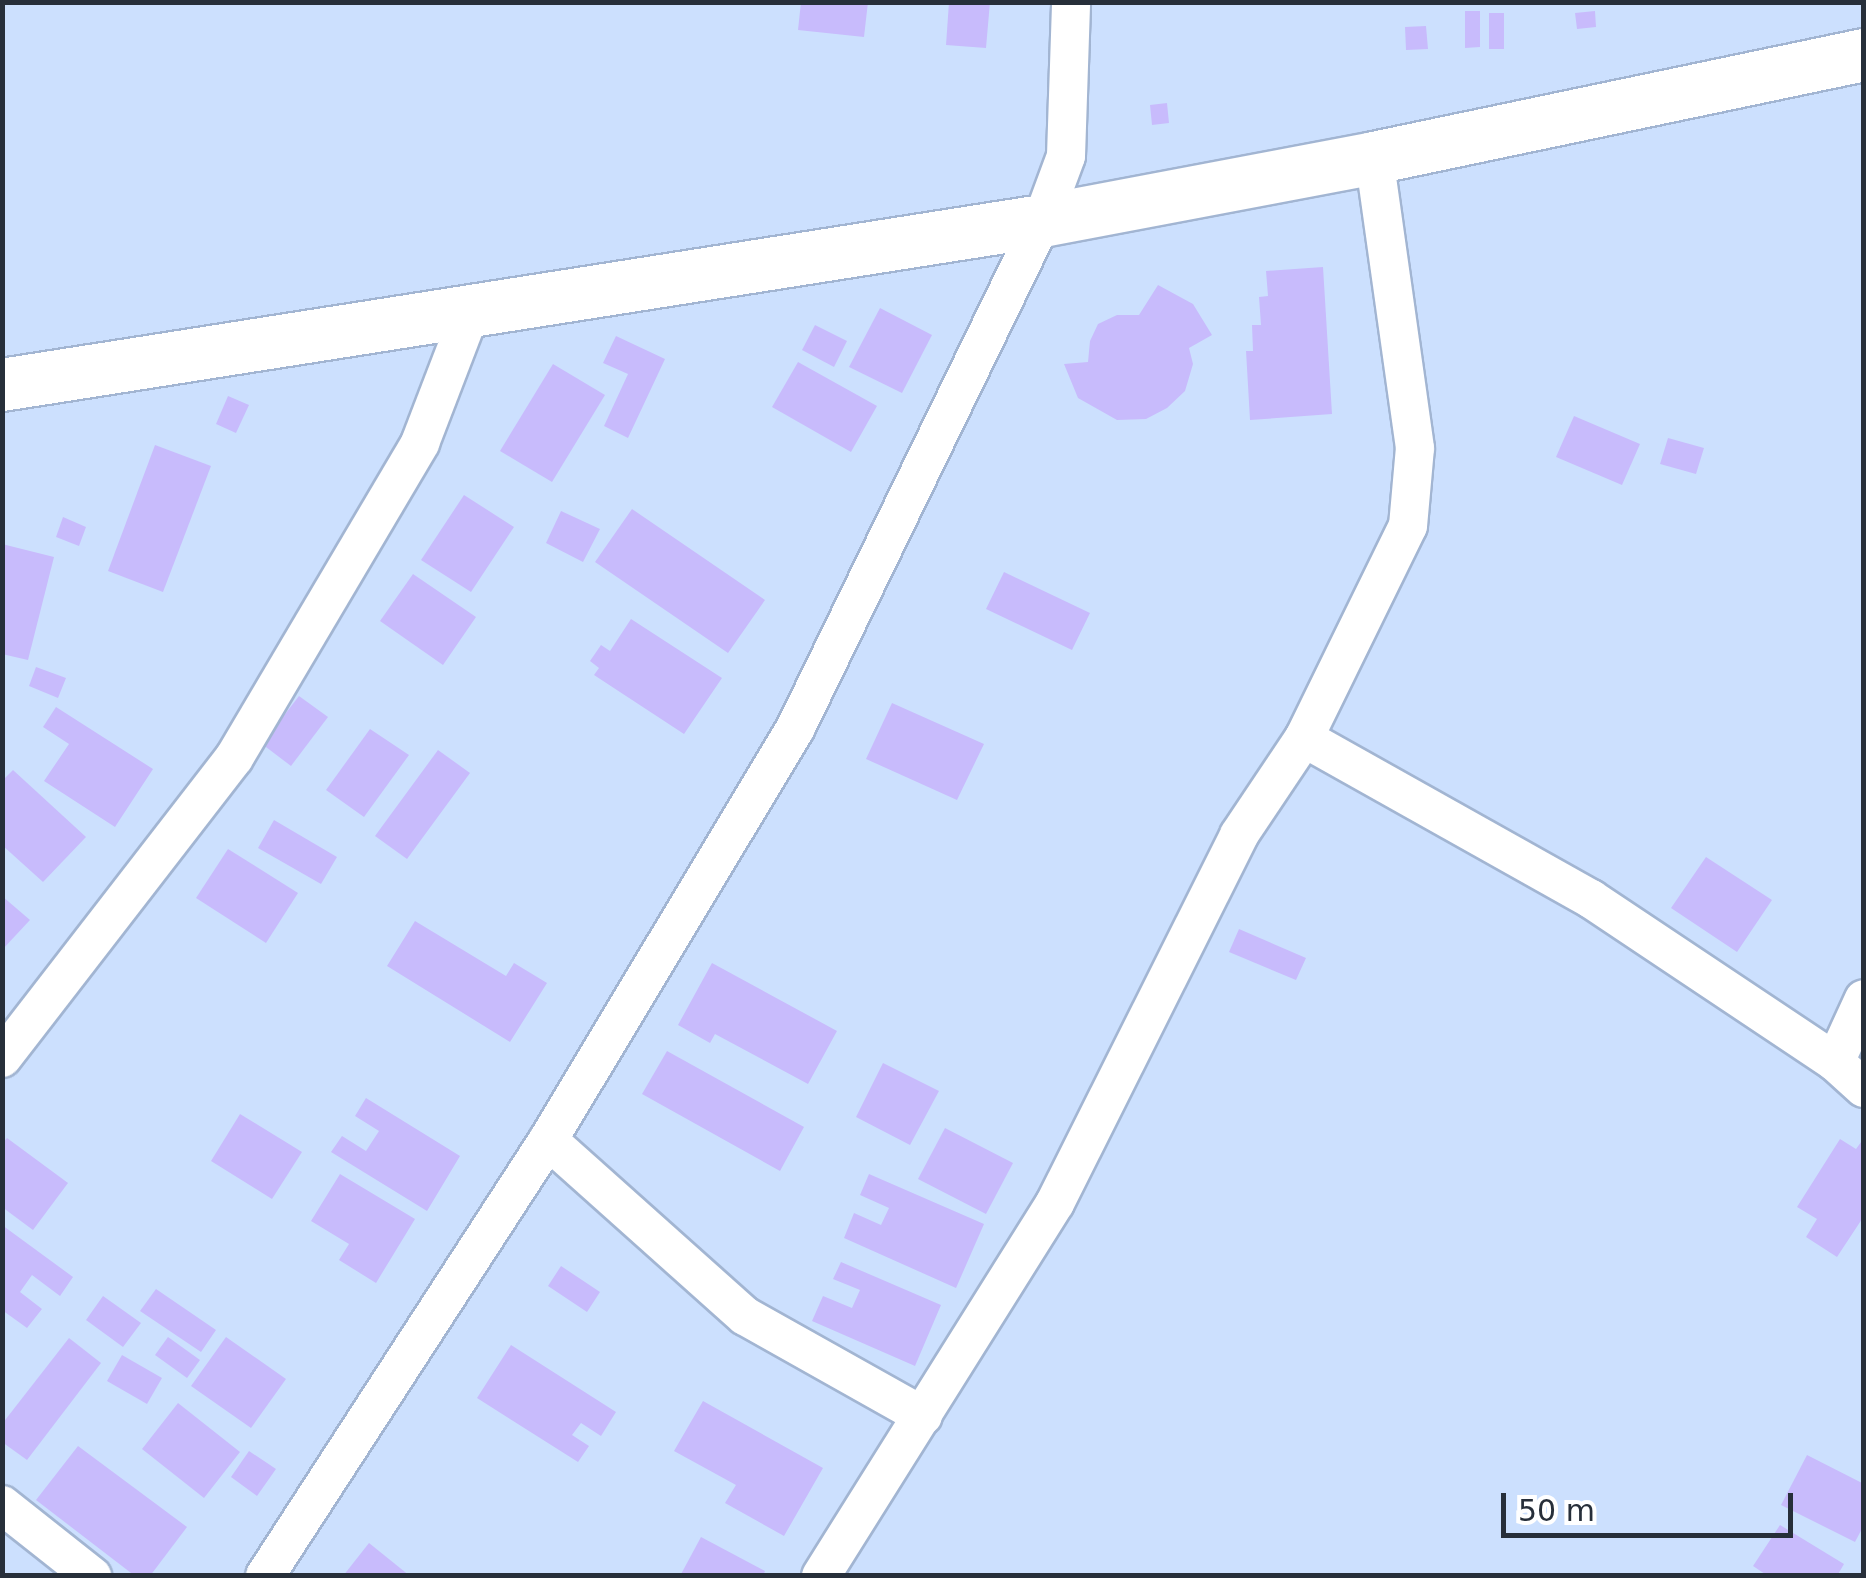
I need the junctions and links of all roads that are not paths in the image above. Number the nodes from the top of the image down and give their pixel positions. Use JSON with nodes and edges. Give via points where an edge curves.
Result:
{"nodes":[{"id":1,"x":1071,"y":2,"type":"edge"},
{"id":2,"x":1864,"y":55,"type":"edge"},
{"id":3,"x":1374,"y":158,"type":"junction"},
{"id":4,"x":1042,"y":221,"type":"junction"},
{"id":5,"x":470,"y":313,"type":"junction"},
{"id":6,"x":2,"y":385,"type":"edge"},
{"id":7,"x":1304,"y":738,"type":"junction"},
{"id":8,"x":1864,"y":999,"type":"edge"},
{"id":9,"x":2,"y":1058,"type":"edge"},
{"id":10,"x":1835,"y":1062,"type":"junction"},
{"id":11,"x":1864,"y":1088,"type":"edge"},
{"id":12,"x":548,"y":1140,"type":"junction"},
{"id":13,"x":923,"y":1416,"type":"junction"},
{"id":14,"x":2,"y":1505,"type":"edge"},
{"id":15,"x":92,"y":1576,"type":"edge"},
{"id":16,"x":265,"y":1576,"type":"edge"},
{"id":17,"x":821,"y":1576,"type":"edge"}],
"edges":[{"from":1,"to":4,"type":"street","via":[[1066,156]]},
{"from":2,"to":3,"type":"main road"},
{"from":3,"to":4,"type":"main road"},
{"from":3,"to":7,"type":"street","via":[[1415,448],[1408,526]]},
{"from":4,"to":5,"type":"main road"},
{"from":4,"to":12,"type":"street","via":[[796,727]]},
{"from":5,"to":6,"type":"main road"},
{"from":5,"to":9,"type":"street","via":[[420,443],[234,758]]},
{"from":7,"to":10,"type":"street","via":[[1592,899]]},
{"from":7,"to":13,"type":"street","via":[[1239,835],[1055,1202]]},
{"from":8,"to":10,"type":"street"},
{"from":10,"to":11,"type":"street"},
{"from":12,"to":13,"type":"street","via":[[745,1316]]},
{"from":12,"to":16,"type":"street"},
{"from":13,"to":17,"type":"street"},
{"from":14,"to":15,"type":"street"}]}
